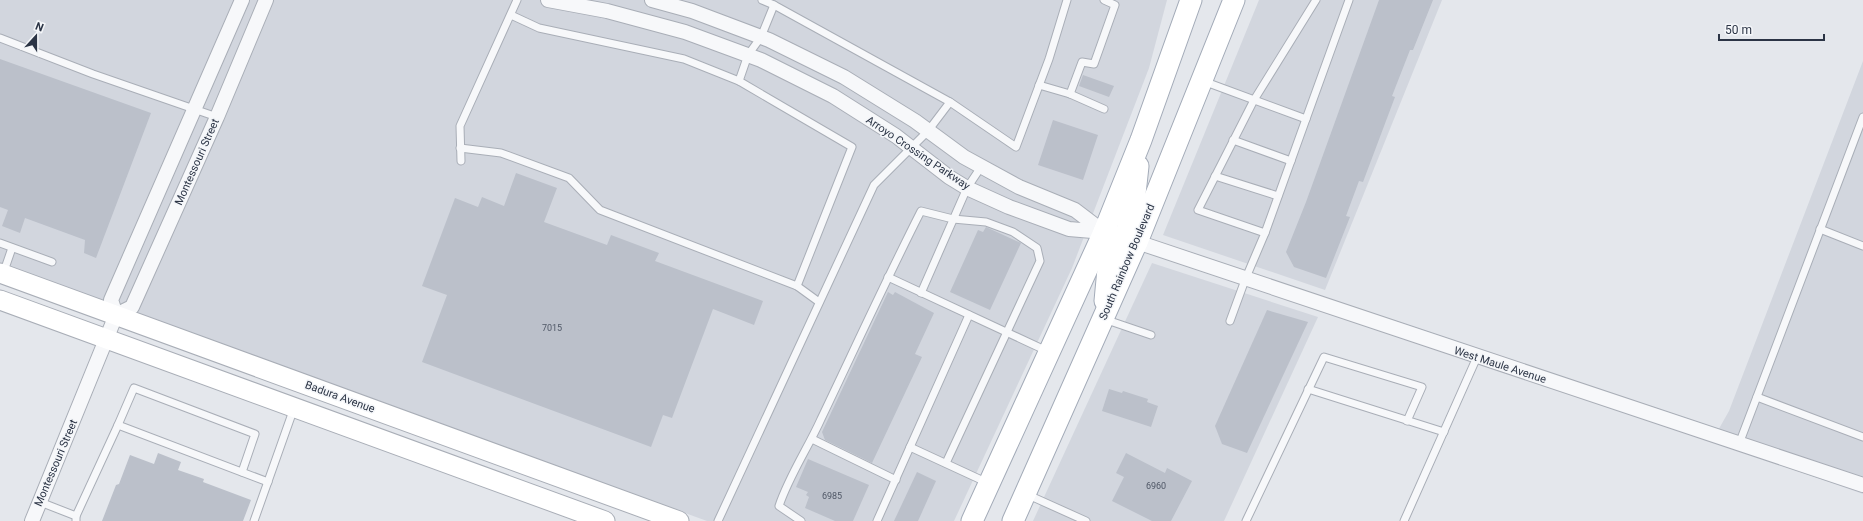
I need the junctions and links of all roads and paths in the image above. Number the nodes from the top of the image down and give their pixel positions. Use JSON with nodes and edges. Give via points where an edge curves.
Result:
{"nodes":[{"id":1,"x":242,"y":0,"type":"edge"},
{"id":2,"x":266,"y":0,"type":"edge"},
{"id":3,"x":517,"y":0,"type":"edge"},
{"id":4,"x":548,"y":0,"type":"edge"},
{"id":5,"x":652,"y":0,"type":"edge"},
{"id":6,"x":762,"y":0,"type":"edge"},
{"id":7,"x":1066,"y":0,"type":"edge"},
{"id":8,"x":1104,"y":0,"type":"edge"},
{"id":9,"x":1191,"y":0,"type":"edge"},
{"id":10,"x":1234,"y":0,"type":"edge"},
{"id":11,"x":1316,"y":0,"type":"edge"},
{"id":12,"x":1349,"y":0,"type":"edge"},
{"id":13,"x":774,"y":5,"type":"junction"},
{"id":14,"x":510,"y":15,"type":"junction"},
{"id":15,"x":761,"y":37,"type":"junction"},
{"id":16,"x":0,"y":38,"type":"edge"},
{"id":17,"x":748,"y":55,"type":"junction"},
{"id":18,"x":739,"y":81,"type":"junction"},
{"id":19,"x":1201,"y":81,"type":"junction"},
{"id":20,"x":1039,"y":85,"type":"junction"},
{"id":21,"x":1070,"y":94,"type":"junction"},
{"id":22,"x":1254,"y":100,"type":"junction"},
{"id":23,"x":950,"y":102,"type":"junction"},
{"id":24,"x":195,"y":109,"type":"junction"},
{"id":25,"x":1104,"y":109,"type":"dead end"},
{"id":26,"x":217,"y":116,"type":"junction"},
{"id":27,"x":1863,"y":117,"type":"edge"},
{"id":28,"x":1306,"y":119,"type":"junction"},
{"id":29,"x":928,"y":131,"type":"junction"},
{"id":30,"x":1141,"y":140,"type":"junction"},
{"id":31,"x":1233,"y":140,"type":"junction"},
{"id":32,"x":460,"y":148,"type":"junction"},
{"id":33,"x":911,"y":148,"type":"junction"},
{"id":34,"x":461,"y":161,"type":"dead end"},
{"id":35,"x":1291,"y":161,"type":"junction"},
{"id":36,"x":981,"y":167,"type":"junction"},
{"id":37,"x":1215,"y":176,"type":"junction"},
{"id":38,"x":967,"y":188,"type":"junction"},
{"id":39,"x":1278,"y":196,"type":"junction"},
{"id":40,"x":953,"y":220,"type":"junction"},
{"id":41,"x":1820,"y":229,"type":"junction"},
{"id":42,"x":1104,"y":232,"type":"junction"},
{"id":43,"x":1265,"y":233,"type":"junction"},
{"id":44,"x":1137,"y":242,"type":"junction"},
{"id":45,"x":0,"y":243,"type":"edge"},
{"id":46,"x":1863,"y":246,"type":"edge"},
{"id":47,"x":12,"y":248,"type":"junction"},
{"id":48,"x":52,"y":262,"type":"dead end"},
{"id":49,"x":1,"y":274,"type":"edge"},
{"id":50,"x":888,"y":277,"type":"junction"},
{"id":51,"x":1245,"y":280,"type":"junction"},
{"id":52,"x":797,"y":286,"type":"junction"},
{"id":53,"x":921,"y":293,"type":"junction"},
{"id":54,"x":0,"y":300,"type":"edge"},
{"id":55,"x":819,"y":302,"type":"junction"},
{"id":56,"x":116,"y":315,"type":"junction"},
{"id":57,"x":969,"y":315,"type":"junction"},
{"id":58,"x":1103,"y":319,"type":"junction"},
{"id":59,"x":1230,"y":321,"type":"dead end"},
{"id":60,"x":1006,"y":332,"type":"junction"},
{"id":61,"x":1151,"y":335,"type":"dead end"},
{"id":62,"x":107,"y":339,"type":"junction"},
{"id":63,"x":1051,"y":353,"type":"junction"},
{"id":64,"x":1477,"y":357,"type":"junction"},
{"id":65,"x":1308,"y":389,"type":"junction"},
{"id":66,"x":1757,"y":397,"type":"junction"},
{"id":67,"x":295,"y":407,"type":"junction"},
{"id":68,"x":1406,"y":420,"type":"junction"},
{"id":69,"x":118,"y":425,"type":"junction"},
{"id":70,"x":1444,"y":432,"type":"junction"},
{"id":71,"x":1863,"y":437,"type":"edge"},
{"id":72,"x":812,"y":439,"type":"junction"},
{"id":73,"x":1739,"y":444,"type":"junction"},
{"id":74,"x":910,"y":447,"type":"junction"},
{"id":75,"x":946,"y":463,"type":"junction"},
{"id":76,"x":242,"y":472,"type":"junction"},
{"id":77,"x":896,"y":480,"type":"junction"},
{"id":78,"x":268,"y":482,"type":"junction"},
{"id":79,"x":989,"y":483,"type":"junction"},
{"id":80,"x":1863,"y":485,"type":"edge"},
{"id":81,"x":1026,"y":494,"type":"junction"},
{"id":82,"x":40,"y":502,"type":"junction"},
{"id":83,"x":76,"y":518,"type":"edge"},
{"id":84,"x":32,"y":521,"type":"edge"},
{"id":85,"x":254,"y":521,"type":"edge"},
{"id":86,"x":606,"y":521,"type":"edge"},
{"id":87,"x":679,"y":521,"type":"edge"},
{"id":88,"x":718,"y":521,"type":"edge"},
{"id":89,"x":801,"y":521,"type":"edge"},
{"id":90,"x":878,"y":521,"type":"edge"},
{"id":91,"x":972,"y":521,"type":"edge"},
{"id":92,"x":1013,"y":521,"type":"edge"},
{"id":93,"x":1086,"y":521,"type":"edge"},
{"id":94,"x":1246,"y":521,"type":"edge"},
{"id":95,"x":1404,"y":521,"type":"edge"}],
"edges":[{"from":1,"to":24,"type":"street"},
{"from":2,"to":26,"type":"street","name":"Montessouri Street"},
{"from":3,"to":14,"type":"lane"},
{"from":4,"to":17,"type":"street","name":"Arroyo Crossing Parkway","via":[[606,11],[685,32]]},
{"from":5,"to":15,"type":"street","name":"Arroyo Crossing Parkway","via":[[692,11]]},
{"from":6,"to":13,"type":"lane"},
{"from":7,"to":20,"type":"lane"},
{"from":8,"to":21,"type":"lane","via":[[1115,5],[1094,64],[1082,62]]},
{"from":9,"to":30,"type":"main road"},
{"from":10,"to":19,"type":"main road","name":"South Rainbow Boulevard"},
{"from":11,"to":22,"type":"lane"},
{"from":12,"to":28,"type":"lane"},
{"from":13,"to":15,"type":"lane"},
{"from":13,"to":23,"type":"lane"},
{"from":14,"to":18,"type":"lane","via":[[539,28],[684,59]]},
{"from":14,"to":32,"type":"lane","via":[[460,126]]},
{"from":15,"to":17,"type":"lane"},
{"from":15,"to":29,"type":"street","name":"Arroyo Crossing Parkway","via":[[844,77]]},
{"from":16,"to":24,"type":"lane"},
{"from":17,"to":18,"type":"lane"},
{"from":17,"to":33,"type":"street","name":"Arroyo Crossing Parkway","via":[[833,96]]},
{"from":18,"to":52,"type":"lane","via":[[852,147]]},
{"from":19,"to":22,"type":"lane"},
{"from":19,"to":44,"type":"main road","name":"South Rainbow Boulevard"},
{"from":20,"to":21,"type":"lane"},
{"from":20,"to":23,"type":"lane","via":[[1016,147]]},
{"from":21,"to":25,"type":"lane"},
{"from":22,"to":28,"type":"lane"},
{"from":22,"to":31,"type":"lane"},
{"from":23,"to":29,"type":"lane"},
{"from":24,"to":26,"type":"lane"},
{"from":24,"to":56,"type":"street","via":[[111,300]]},
{"from":26,"to":56,"type":"street","name":"Montessouri Street","via":[[132,307]]},
{"from":27,"to":41,"type":"lane"},
{"from":28,"to":35,"type":"lane"},
{"from":29,"to":33,"type":"lane"},
{"from":29,"to":36,"type":"street","name":"Arroyo Crossing Parkway"},
{"from":30,"to":42,"type":"main road"},
{"from":30,"to":44,"type":"main road","via":[[1134,203],[1128,223],[1128,231]]},
{"from":31,"to":35,"type":"lane"},
{"from":31,"to":37,"type":"lane"},
{"from":32,"to":34,"type":"lane"},
{"from":32,"to":52,"type":"lane","via":[[501,153],[569,178],[600,210]]},
{"from":33,"to":38,"type":"street","name":"Arroyo Crossing Parkway"},
{"from":33,"to":55,"type":"lane","via":[[874,185]]},
{"from":35,"to":39,"type":"lane"},
{"from":36,"to":38,"type":"lane"},
{"from":36,"to":42,"type":"street","name":"Arroyo Crossing Parkway","via":[[1019,188],[1076,210]]},
{"from":37,"to":39,"type":"lane"},
{"from":37,"to":43,"type":"lane","via":[[1198,210]]},
{"from":38,"to":40,"type":"lane"},
{"from":38,"to":42,"type":"street","name":"Arroyo Crossing Parkway","via":[[1069,229]]},
{"from":39,"to":43,"type":"lane"},
{"from":40,"to":50,"type":"lane","via":[[921,212]]},
{"from":40,"to":53,"type":"lane"},
{"from":40,"to":60,"type":"lane","via":[[986,222],[1013,232],[1038,248],[1040,262]]},
{"from":41,"to":46,"type":"lane"},
{"from":41,"to":66,"type":"lane"},
{"from":42,"to":58,"type":"main road","via":[[1114,236],[1117,247],[1108,269]]},
{"from":42,"to":63,"type":"main road"},
{"from":43,"to":51,"type":"lane"},
{"from":44,"to":51,"type":"street","name":"West Maule Avenue"},
{"from":44,"to":58,"type":"main road","name":"South Rainbow Boulevard"},
{"from":45,"to":47,"type":"lane"},
{"from":47,"to":48,"type":"lane"},
{"from":47,"to":49,"type":"lane"},
{"from":49,"to":56,"type":"main road","name":"Badura Avenue"},
{"from":50,"to":53,"type":"lane"},
{"from":50,"to":72,"type":"lane"},
{"from":51,"to":59,"type":"lane"},
{"from":51,"to":64,"type":"street","name":"West Maule Avenue"},
{"from":52,"to":55,"type":"lane"},
{"from":53,"to":57,"type":"lane"},
{"from":54,"to":62,"type":"main road"},
{"from":55,"to":88,"type":"lane"},
{"from":56,"to":62,"type":"street","name":"Montessouri Street"},
{"from":56,"to":87,"type":"main road","name":"Badura Avenue"},
{"from":57,"to":60,"type":"lane"},
{"from":57,"to":74,"type":"lane"},
{"from":58,"to":61,"type":"lane"},
{"from":58,"to":81,"type":"main road","name":"South Rainbow Boulevard"},
{"from":60,"to":63,"type":"lane"},
{"from":60,"to":75,"type":"lane"},
{"from":62,"to":67,"type":"main road"},
{"from":62,"to":82,"type":"street","name":"Montessouri Street"},
{"from":63,"to":79,"type":"main road"},
{"from":64,"to":70,"type":"lane"},
{"from":64,"to":73,"type":"street","name":"West Maule Avenue"},
{"from":65,"to":68,"type":"lane"},
{"from":65,"to":68,"type":"lane","via":[[1324,357],[1422,387]]},
{"from":65,"to":94,"type":"lane"},
{"from":66,"to":71,"type":"lane"},
{"from":66,"to":73,"type":"lane"},
{"from":67,"to":78,"type":"lane"},
{"from":67,"to":86,"type":"main road"},
{"from":68,"to":70,"type":"lane"},
{"from":69,"to":76,"type":"lane"},
{"from":69,"to":76,"type":"lane","via":[[134,388],[255,434]]},
{"from":69,"to":83,"type":"lane"},
{"from":70,"to":95,"type":"lane"},
{"from":72,"to":77,"type":"lane"},
{"from":72,"to":89,"type":"lane","via":[[785,489],[779,506]]},
{"from":73,"to":80,"type":"street","name":"West Maule Avenue"},
{"from":74,"to":75,"type":"lane"},
{"from":74,"to":77,"type":"lane"},
{"from":75,"to":79,"type":"lane"},
{"from":76,"to":78,"type":"lane"},
{"from":77,"to":90,"type":"lane"},
{"from":78,"to":85,"type":"lane"},
{"from":79,"to":91,"type":"main road"},
{"from":81,"to":92,"type":"main road","name":"South Rainbow Boulevard"},
{"from":81,"to":93,"type":"lane"},
{"from":82,"to":83,"type":"lane"},
{"from":82,"to":84,"type":"street","name":"Montessouri Street"}]}
